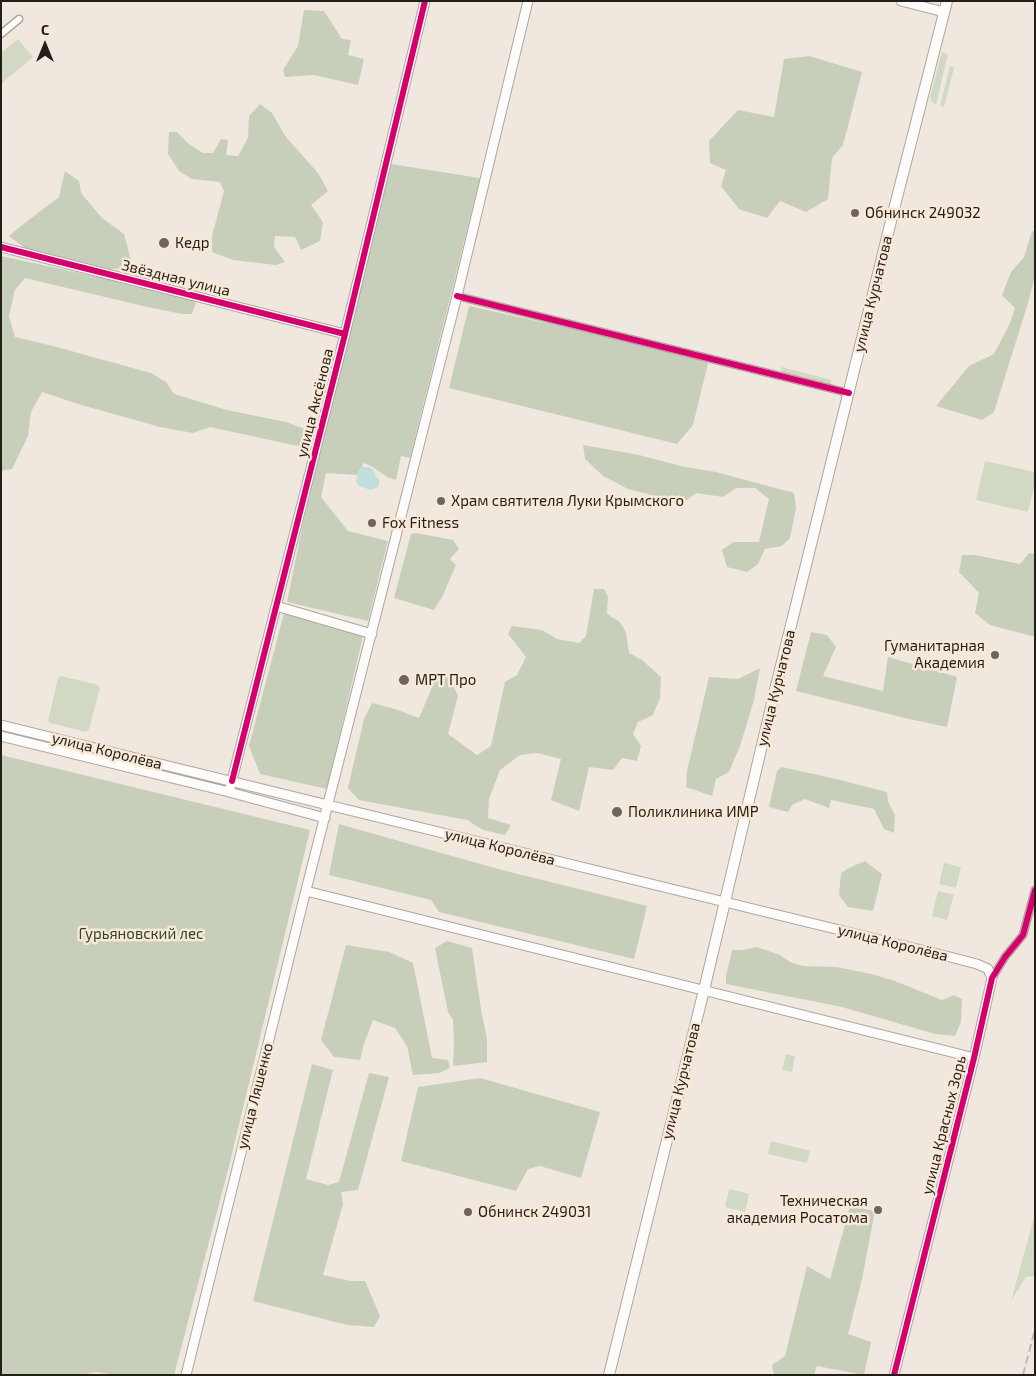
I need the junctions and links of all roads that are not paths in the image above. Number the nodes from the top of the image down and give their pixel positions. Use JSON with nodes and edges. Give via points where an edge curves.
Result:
{"nodes":[{"id":1,"x":425,"y":1,"type":"edge"},
{"id":2,"x":528,"y":1,"type":"edge"},
{"id":3,"x":901,"y":1,"type":"edge"},
{"id":4,"x":947,"y":1,"type":"edge"},
{"id":5,"x":944,"y":12,"type":"junction"},
{"id":6,"x":19,"y":19,"type":"dead end"},
{"id":7,"x":1,"y":34,"type":"edge"},
{"id":8,"x":1,"y":248,"type":"edge"},
{"id":9,"x":458,"y":296,"type":"junction"},
{"id":10,"x":345,"y":334,"type":"junction"},
{"id":11,"x":849,"y":393,"type":"junction"},
{"id":12,"x":276,"y":606,"type":"junction"},
{"id":13,"x":372,"y":634,"type":"junction"},
{"id":14,"x":1,"y":725,"type":"edge"},
{"id":15,"x":1,"y":736,"type":"edge"},
{"id":16,"x":232,"y":781,"type":"junction"},
{"id":17,"x":228,"y":792,"type":"junction"},
{"id":18,"x":328,"y":804,"type":"junction"},
{"id":19,"x":325,"y":818,"type":"junction"},
{"id":20,"x":1035,"y":890,"type":"edge"},
{"id":21,"x":306,"y":891,"type":"junction"},
{"id":22,"x":724,"y":901,"type":"junction"},
{"id":23,"x":992,"y":978,"type":"junction"},
{"id":24,"x":704,"y":990,"type":"junction"},
{"id":25,"x":974,"y":1058,"type":"junction"},
{"id":26,"x":186,"y":1375,"type":"edge"},
{"id":27,"x":609,"y":1375,"type":"edge"},
{"id":28,"x":894,"y":1375,"type":"edge"}],
"edges":[{"from":1,"to":10,"type":"main road","name":"улица Аксёнова"},
{"from":2,"to":9,"type":"main road"},
{"from":3,"to":5,"type":"main road"},
{"from":4,"to":5,"type":"main road","name":"улица Курчатова"},
{"from":5,"to":11,"type":"main road","name":"улица Курчатова"},
{"from":6,"to":7,"type":"street"},
{"from":8,"to":10,"type":"main road","name":"Звёздная улица"},
{"from":9,"to":11,"type":"street"},
{"from":9,"to":13,"type":"main road"},
{"from":10,"to":12,"type":"main road","name":"улица Аксёнова"},
{"from":11,"to":22,"type":"main road","name":"улица Курчатова"},
{"from":12,"to":13,"type":"main road"},
{"from":12,"to":16,"type":"main road","name":"улица Аксёнова"},
{"from":13,"to":18,"type":"main road"},
{"from":14,"to":16,"type":"main road","name":"улица Королёва"},
{"from":15,"to":17,"type":"main road","name":"улица Королёва"},
{"from":16,"to":17,"type":"main road","name":"улица Аксёнова"},
{"from":16,"to":18,"type":"main road","name":"улица Королёва"},
{"from":17,"to":19,"type":"main road","name":"улица Королёва"},
{"from":18,"to":19,"type":"main road"},
{"from":18,"to":22,"type":"main road","name":"улица Королёва"},
{"from":19,"to":21,"type":"main road","name":"улица Ляшенко"},
{"from":20,"to":23,"type":"street","name":"улица Красных Зорь","via":[[1023,935]]},
{"from":21,"to":24,"type":"main road"},
{"from":21,"to":26,"type":"main road","name":"улица Ляшенко"},
{"from":22,"to":23,"type":"main road","name":"улица Королёва","via":[[977,964],[988,970]]},
{"from":22,"to":24,"type":"main road","name":"улица Курчатова"},
{"from":23,"to":25,"type":"main road","name":"улица Красных Зорь"},
{"from":24,"to":25,"type":"main road"},
{"from":24,"to":27,"type":"main road","name":"улица Курчатова"},
{"from":25,"to":28,"type":"main road","name":"улица Красных Зорь"}]}
